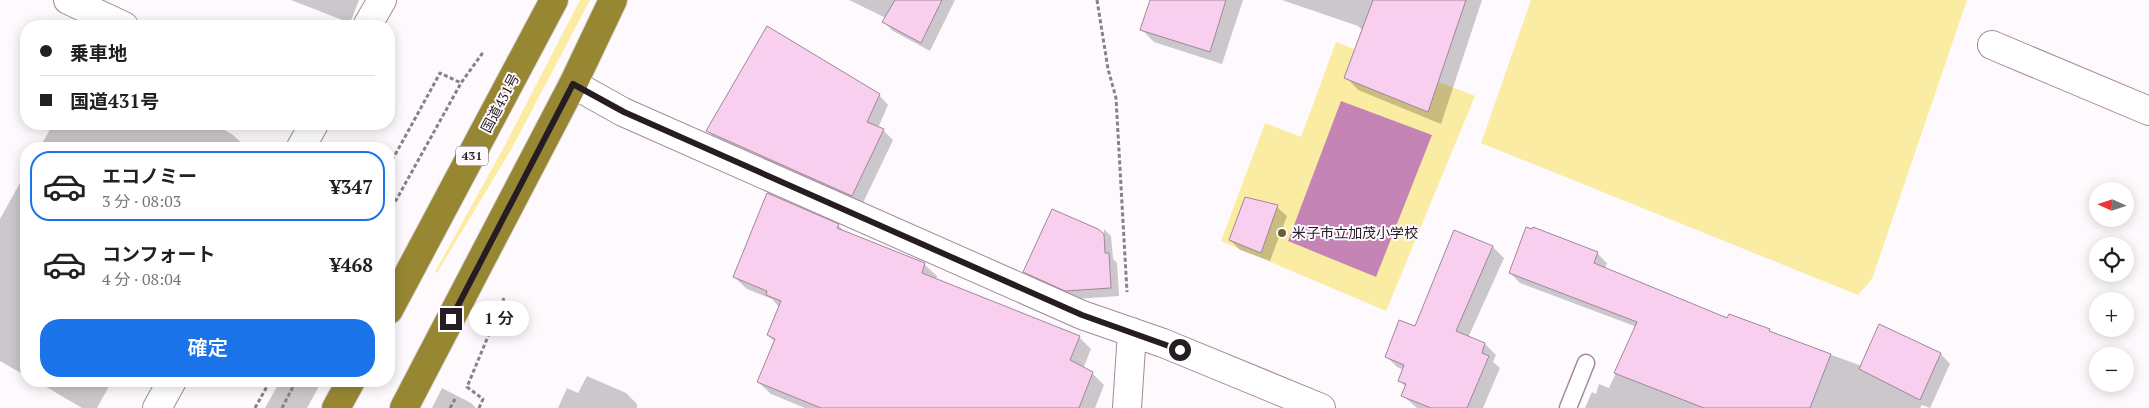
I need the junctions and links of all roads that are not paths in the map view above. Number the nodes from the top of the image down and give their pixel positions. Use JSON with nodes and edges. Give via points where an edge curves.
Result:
{"nodes":[{"id":1,"x":68,"y":0,"type":"edge"},
{"id":2,"x":382,"y":0,"type":"edge"},
{"id":3,"x":554,"y":0,"type":"edge"},
{"id":4,"x":613,"y":0,"type":"edge"},
{"id":5,"x":111,"y":20,"type":"edge"},
{"id":6,"x":370,"y":20,"type":"edge"},
{"id":7,"x":1992,"y":45,"type":"dead end"},
{"id":8,"x":573,"y":84,"type":"junction"},
{"id":9,"x":2149,"y":111,"type":"edge"},
{"id":10,"x":311,"y":130,"type":"edge"},
{"id":11,"x":304,"y":142,"type":"edge"},
{"id":12,"x":395,"y":299,"type":"edge"},
{"id":13,"x":1132,"y":332,"type":"junction"},
{"id":14,"x":1586,"y":363,"type":"dead end"},
{"id":15,"x":169,"y":387,"type":"edge"},
{"id":16,"x":348,"y":387,"type":"edge"},
{"id":17,"x":157,"y":408,"type":"edge"},
{"id":18,"x":336,"y":408,"type":"edge"},
{"id":19,"x":404,"y":408,"type":"edge"},
{"id":20,"x":1127,"y":408,"type":"edge"},
{"id":21,"x":1321,"y":408,"type":"edge"},
{"id":22,"x":1568,"y":408,"type":"edge"}],
"edges":[{"from":1,"to":5,"type":"street"},
{"from":2,"to":6,"type":"street"},
{"from":3,"to":12,"type":"highway","name":"国道431号","number":"431"},
{"from":4,"to":8,"type":"highway"},
{"from":7,"to":9,"type":"street"},
{"from":8,"to":13,"type":"street","via":[[632,116],[1082,315]]},
{"from":8,"to":19,"type":"highway"},
{"from":10,"to":11,"type":"street"},
{"from":13,"to":20,"type":"street"},
{"from":13,"to":21,"type":"street"},
{"from":14,"to":22,"type":"lane"},
{"from":15,"to":17,"type":"street"},
{"from":16,"to":18,"type":"highway"}]}
